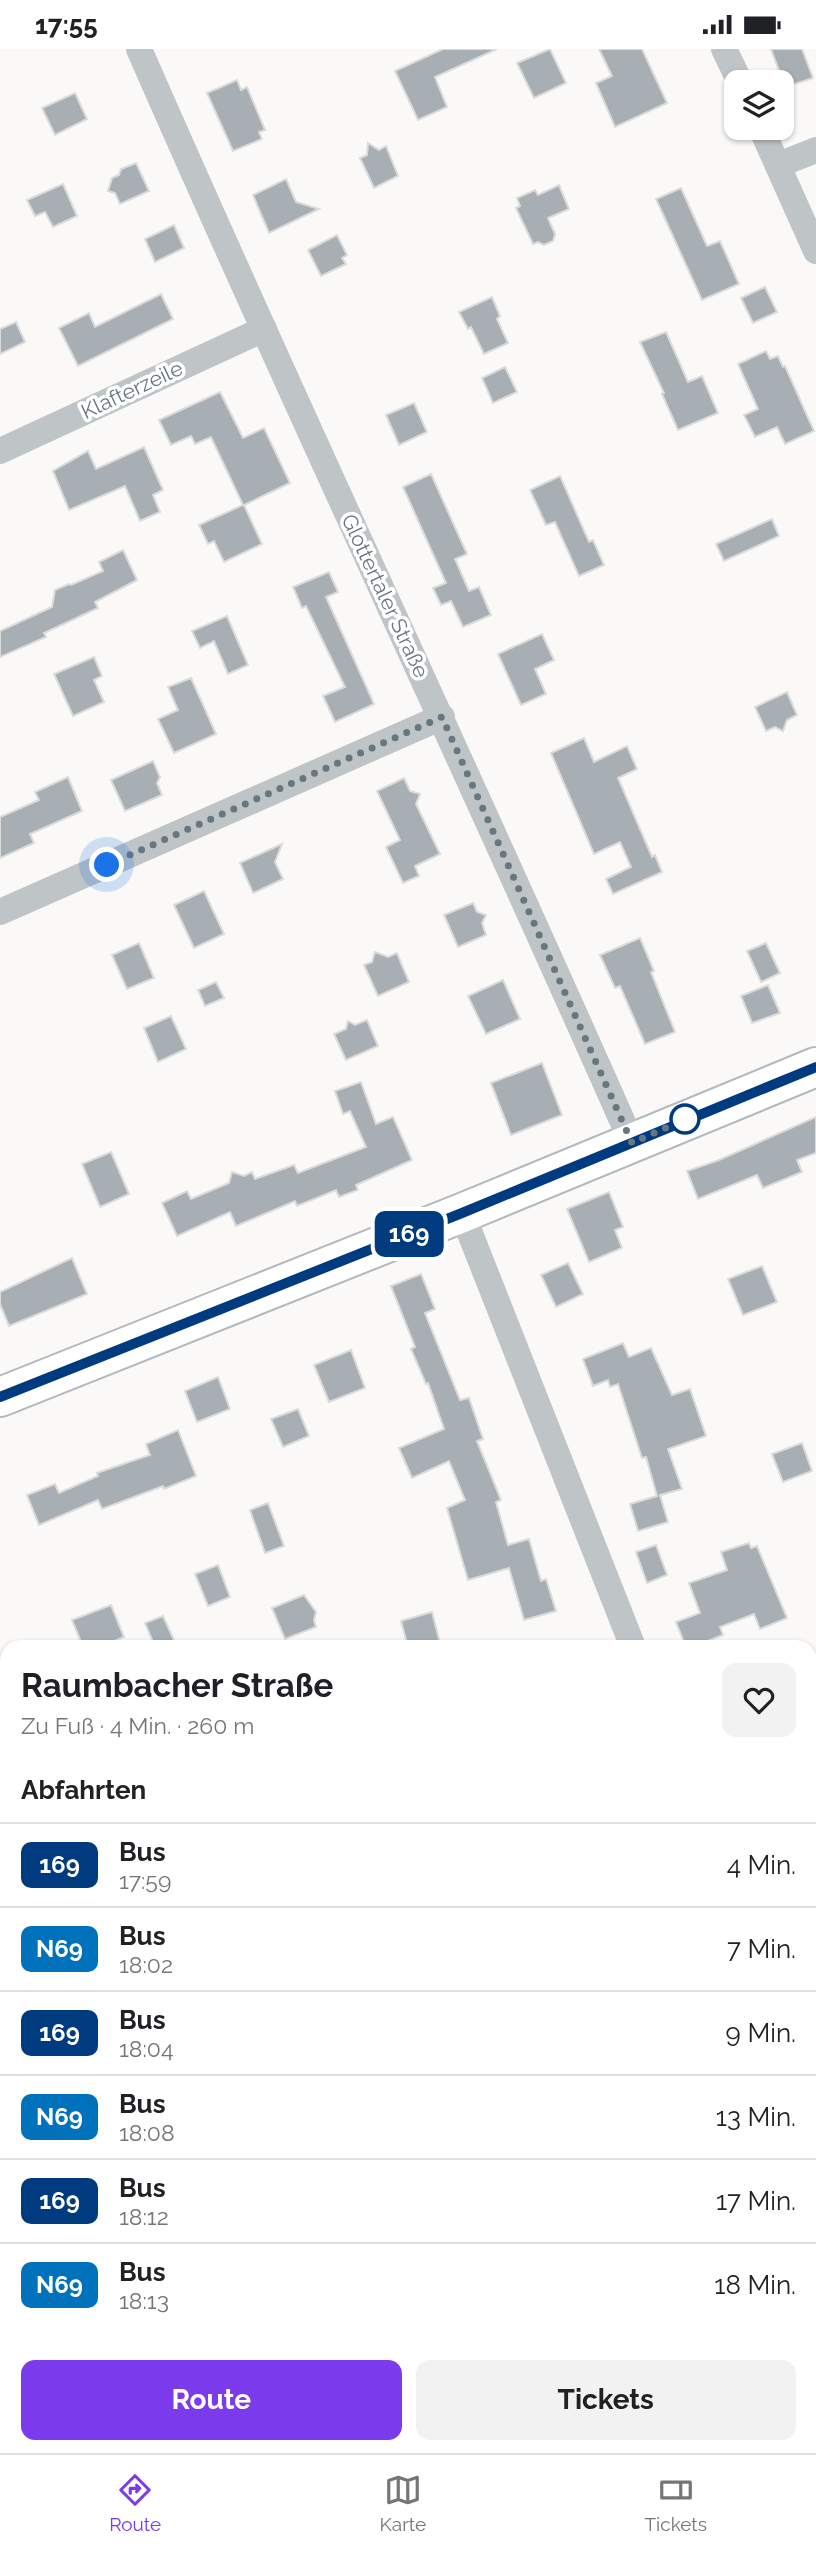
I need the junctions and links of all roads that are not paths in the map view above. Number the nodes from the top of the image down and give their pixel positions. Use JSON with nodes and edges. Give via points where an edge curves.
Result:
{"nodes":[{"id":1,"x":139,"y":49,"type":"edge"},
{"id":2,"x":724,"y":49,"type":"edge"},
{"id":3,"x":734,"y":70,"type":"edge"},
{"id":4,"x":767,"y":140,"type":"edge"},
{"id":5,"x":816,"y":150,"type":"edge"},
{"id":6,"x":778,"y":165,"type":"junction"},
{"id":7,"x":816,"y":251,"type":"edge"},
{"id":8,"x":264,"y":329,"type":"junction"},
{"id":9,"x":0,"y":451,"type":"edge"},
{"id":10,"x":442,"y":717,"type":"junction"},
{"id":11,"x":0,"y":912,"type":"edge"},
{"id":12,"x":816,"y":1067,"type":"edge"},
{"id":13,"x":632,"y":1143,"type":"junction"},
{"id":14,"x":462,"y":1213,"type":"junction"},
{"id":15,"x":0,"y":1397,"type":"edge"},
{"id":16,"x":630,"y":1640,"type":"edge"}],
"edges":[{"from":1,"to":8,"type":"street","name":"Glottertaler Straße"},
{"from":2,"to":3,"type":"street"},
{"from":4,"to":6,"type":"street"},
{"from":5,"to":6,"type":"street"},
{"from":6,"to":7,"type":"street"},
{"from":8,"to":9,"type":"street","name":"Klafterzeile"},
{"from":8,"to":10,"type":"street","name":"Glottertaler Straße"},
{"from":10,"to":11,"type":"street"},
{"from":10,"to":13,"type":"street","name":"Glottertaler Straße"},
{"from":12,"to":13,"type":"street"},
{"from":13,"to":14,"type":"street"},
{"from":14,"to":15,"type":"street"},
{"from":14,"to":16,"type":"street"}]}
